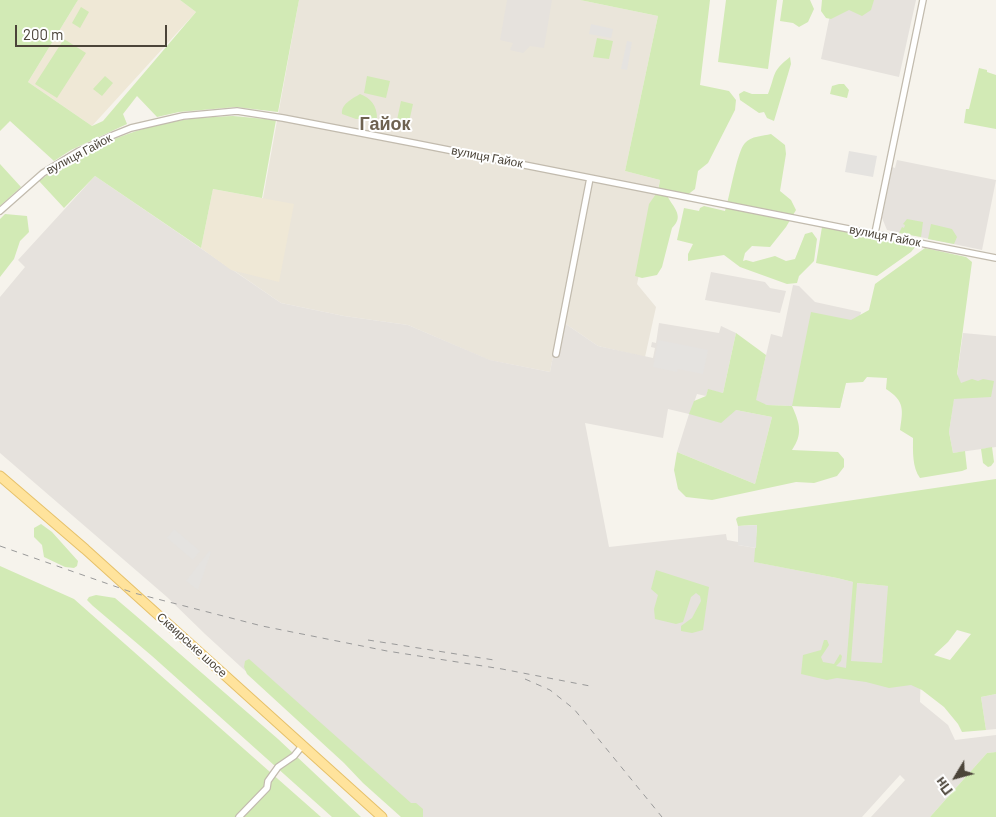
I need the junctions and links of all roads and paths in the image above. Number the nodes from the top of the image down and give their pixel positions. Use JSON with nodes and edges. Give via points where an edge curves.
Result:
{"nodes":[{"id":1,"x":922,"y":0,"type":"edge"},
{"id":2,"x":590,"y":178,"type":"junction"},
{"id":3,"x":0,"y":211,"type":"edge"},
{"id":4,"x":874,"y":233,"type":"junction"},
{"id":5,"x":996,"y":258,"type":"edge"},
{"id":6,"x":556,"y":354,"type":"dead end"},
{"id":7,"x":0,"y":476,"type":"edge"},
{"id":8,"x":303,"y":745,"type":"junction"},
{"id":9,"x":238,"y":817,"type":"edge"},
{"id":10,"x":382,"y":817,"type":"edge"}],
"edges":[{"from":1,"to":4,"type":"street"},
{"from":2,"to":3,"type":"street","name":"вулиця Гайок","via":[[340,128],[237,111],[182,116],[130,128],[111,136],[43,173]]},
{"from":2,"to":4,"type":"street","name":"вулиця Гайок"},
{"from":2,"to":6,"type":"street"},
{"from":4,"to":5,"type":"street","name":"вулиця Гайок"},
{"from":7,"to":8,"type":"main road","name":"Сквирське шосе","via":[[85,548]]},
{"from":8,"to":9,"type":"street","via":[[278,767],[267,788]]},
{"from":8,"to":10,"type":"main road","name":"Сквирське шосе"}]}
